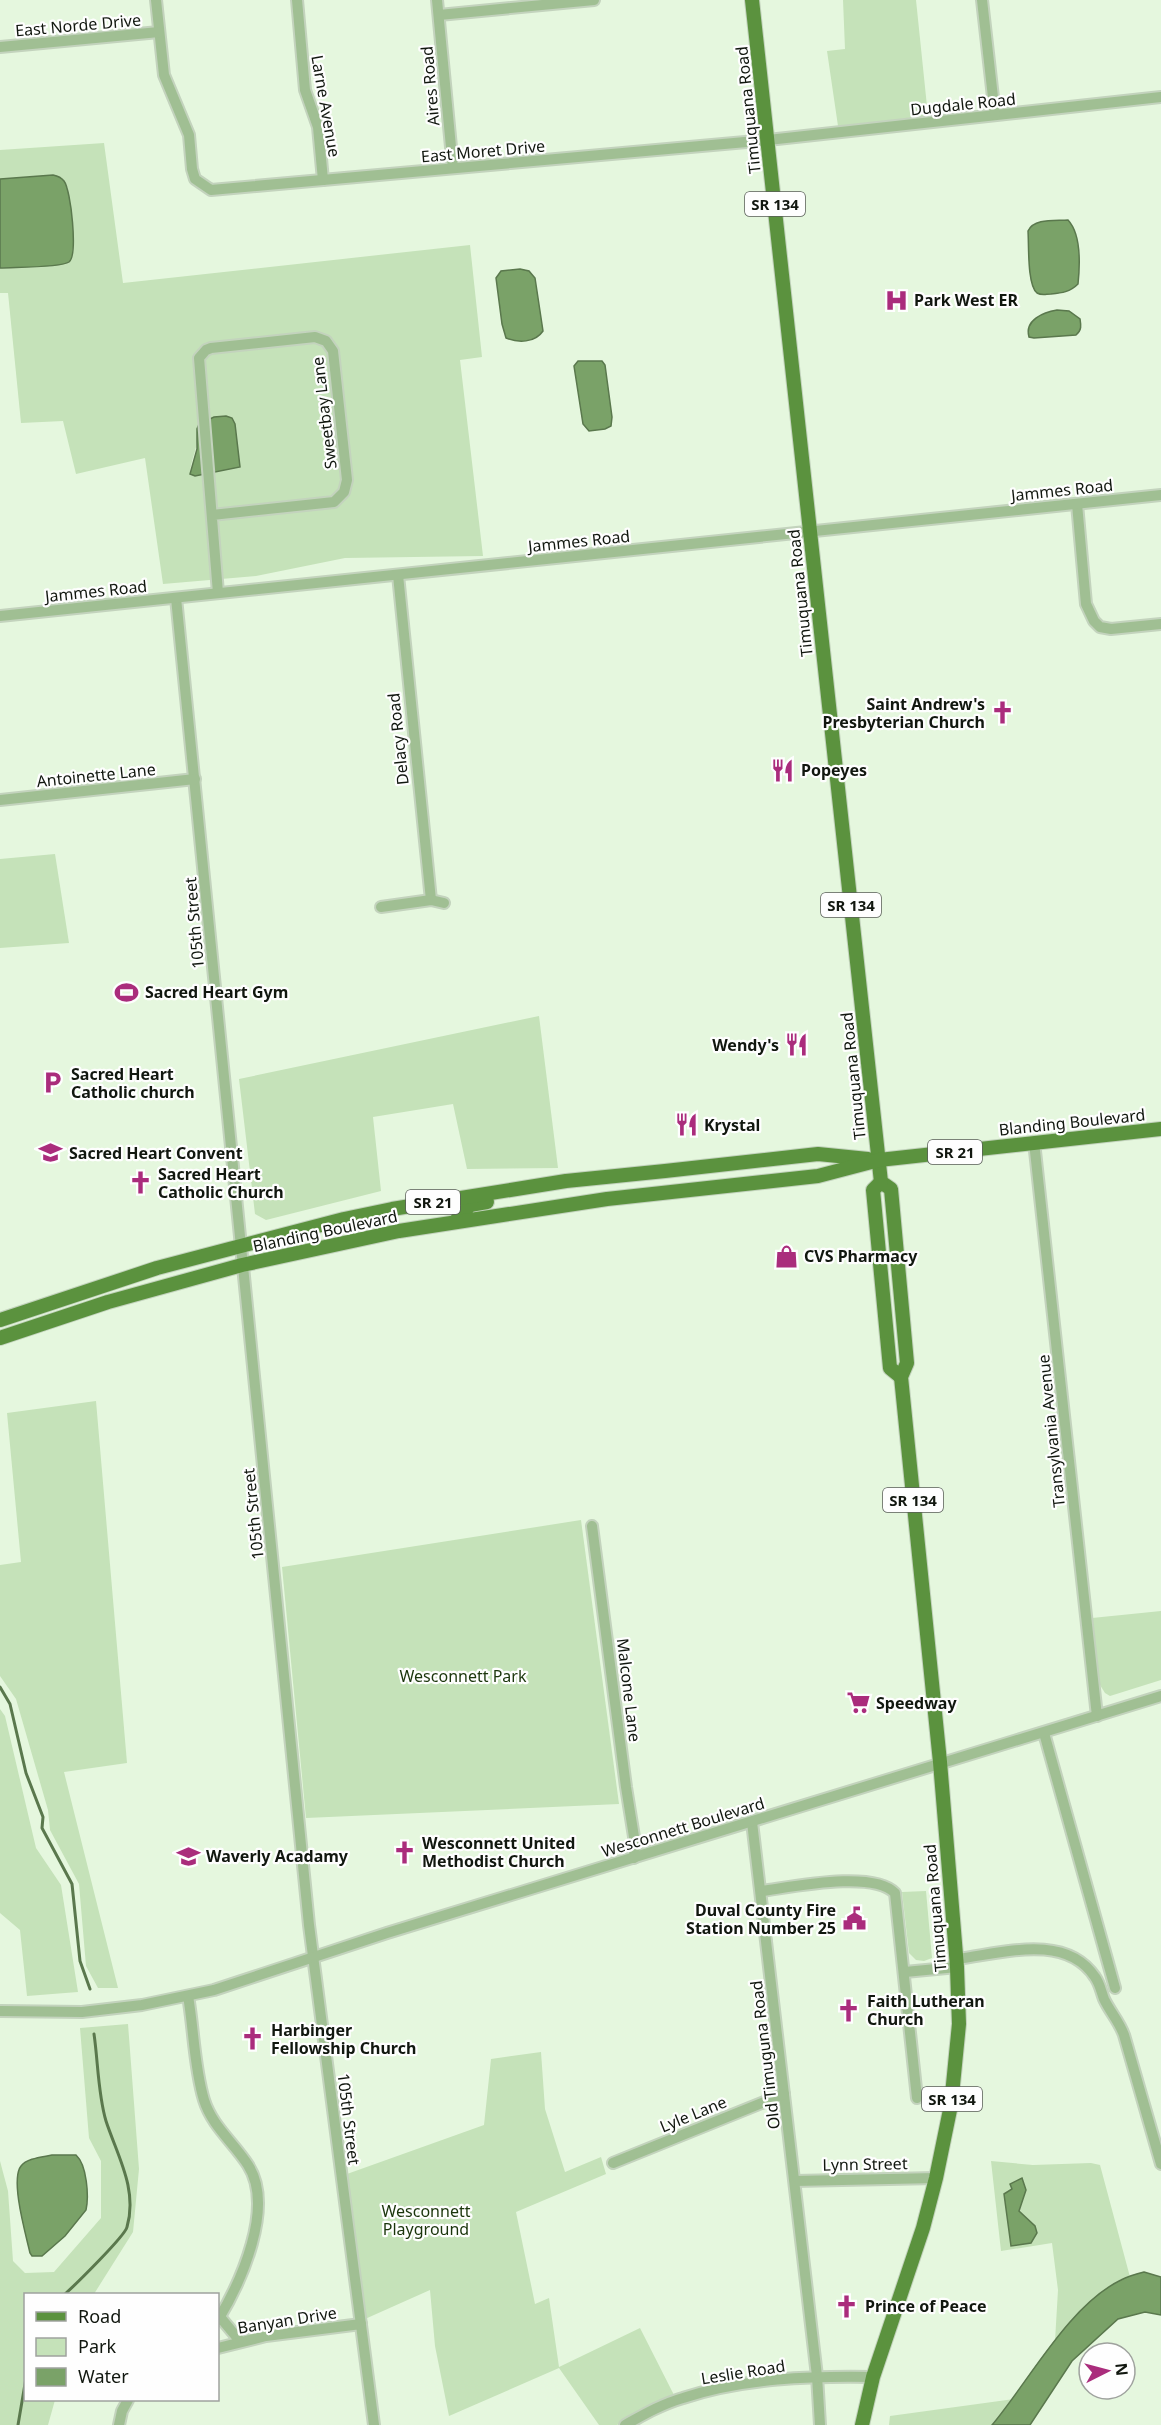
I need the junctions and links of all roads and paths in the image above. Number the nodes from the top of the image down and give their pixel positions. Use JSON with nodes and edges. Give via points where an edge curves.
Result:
{"nodes":[{"id":1,"x":156,"y":0,"type":"edge"},
{"id":2,"x":297,"y":0,"type":"edge"},
{"id":3,"x":437,"y":0,"type":"edge"},
{"id":4,"x":594,"y":0,"type":"edge"},
{"id":5,"x":752,"y":0,"type":"edge"},
{"id":6,"x":982,"y":0,"type":"edge"},
{"id":7,"x":439,"y":15,"type":"junction"},
{"id":8,"x":159,"y":32,"type":"junction"},
{"id":9,"x":0,"y":47,"type":"edge"},
{"id":10,"x":1161,"y":97,"type":"edge"},
{"id":11,"x":995,"y":115,"type":"junction"},
{"id":12,"x":768,"y":140,"type":"junction"},
{"id":13,"x":453,"y":168,"type":"junction"},
{"id":14,"x":322,"y":180,"type":"junction"},
{"id":15,"x":1161,"y":495,"type":"edge"},
{"id":16,"x":1077,"y":504,"type":"junction"},
{"id":17,"x":212,"y":515,"type":"junction"},
{"id":18,"x":810,"y":532,"type":"junction"},
{"id":19,"x":398,"y":575,"type":"junction"},
{"id":20,"x":218,"y":594,"type":"junction"},
{"id":21,"x":176,"y":598,"type":"junction"},
{"id":22,"x":0,"y":616,"type":"edge"},
{"id":23,"x":1161,"y":624,"type":"edge"},
{"id":24,"x":195,"y":779,"type":"junction"},
{"id":25,"x":0,"y":800,"type":"edge"},
{"id":26,"x":430,"y":900,"type":"junction"},
{"id":27,"x":444,"y":903,"type":"dead end"},
{"id":28,"x":381,"y":907,"type":"dead end"},
{"id":29,"x":1161,"y":1129,"type":"edge"},
{"id":30,"x":1034,"y":1142,"type":"junction"},
{"id":31,"x":879,"y":1160,"type":"junction"},
{"id":32,"x":540,"y":1186,"type":"junction"},
{"id":33,"x":449,"y":1200,"type":"junction"},
{"id":34,"x":455,"y":1222,"type":"junction"},
{"id":35,"x":399,"y":1231,"type":"junction"},
{"id":36,"x":240,"y":1246,"type":"junction"},
{"id":37,"x":242,"y":1265,"type":"junction"},
{"id":38,"x":32,"y":1309,"type":"junction"},
{"id":39,"x":0,"y":1320,"type":"edge"},
{"id":40,"x":37,"y":1325,"type":"junction"},
{"id":41,"x":0,"y":1338,"type":"edge"},
{"id":42,"x":592,"y":1526,"type":"dead end"},
{"id":43,"x":1161,"y":1696,"type":"edge"},
{"id":44,"x":1097,"y":1716,"type":"junction"},
{"id":45,"x":1044,"y":1733,"type":"junction"},
{"id":46,"x":940,"y":1762,"type":"junction"},
{"id":47,"x":752,"y":1822,"type":"junction"},
{"id":48,"x":634,"y":1858,"type":"junction"},
{"id":49,"x":762,"y":1891,"type":"junction"},
{"id":50,"x":314,"y":1958,"type":"junction"},
{"id":51,"x":957,"y":1963,"type":"junction"},
{"id":52,"x":905,"y":1972,"type":"junction"},
{"id":53,"x":1115,"y":1988,"type":"dead end"},
{"id":54,"x":188,"y":1996,"type":"junction"},
{"id":55,"x":0,"y":2011,"type":"edge"},
{"id":56,"x":784,"y":2094,"type":"junction"},
{"id":57,"x":916,"y":2098,"type":"dead end"},
{"id":58,"x":613,"y":2163,"type":"dead end"},
{"id":59,"x":1161,"y":2164,"type":"edge"},
{"id":60,"x":936,"y":2178,"type":"junction"},
{"id":61,"x":795,"y":2181,"type":"junction"},
{"id":62,"x":219,"y":2319,"type":"edge"},
{"id":63,"x":361,"y":2324,"type":"junction"},
{"id":64,"x":240,"y":2342,"type":"junction"},
{"id":65,"x":219,"y":2348,"type":"edge"},
{"id":66,"x":817,"y":2376,"type":"junction"},
{"id":67,"x":873,"y":2377,"type":"junction"},
{"id":68,"x":127,"y":2401,"type":"edge"},
{"id":69,"x":119,"y":2425,"type":"edge"},
{"id":70,"x":374,"y":2425,"type":"edge"},
{"id":71,"x":625,"y":2425,"type":"edge"},
{"id":72,"x":820,"y":2425,"type":"edge"},
{"id":73,"x":862,"y":2425,"type":"edge"}],
"edges":[{"from":1,"to":8,"type":"street"},
{"from":2,"to":14,"type":"street","name":"Larne Avenue","via":[[305,90],[318,127]]},
{"from":3,"to":7,"type":"street","name":"Aires Road"},
{"from":4,"to":7,"type":"street"},
{"from":5,"to":12,"type":"main road","name":"Timuquana Road","number":"SR 134"},
{"from":6,"to":11,"type":"street"},
{"from":7,"to":13,"type":"street","name":"Aires Road"},
{"from":8,"to":9,"type":"street","name":"East Norde Drive"},
{"from":8,"to":14,"type":"street","name":"East Moret Drive","via":[[164,75],[189,135],[195,179],[211,190]]},
{"from":10,"to":11,"type":"street","name":"Dugdale Road"},
{"from":11,"to":12,"type":"street","name":"Dugdale Road"},
{"from":12,"to":13,"type":"street","name":"East Moret Drive"},
{"from":12,"to":18,"type":"main road","name":"Timuquana Road","number":"SR 134"},
{"from":13,"to":14,"type":"street","name":"East Moret Drive"},
{"from":15,"to":16,"type":"street","name":"Jammes Road"},
{"from":16,"to":18,"type":"street","name":"Jammes Road"},
{"from":16,"to":23,"type":"street","via":[[1086,604],[1094,621],[1111,629]]},
{"from":17,"to":17,"type":"street","name":"Sweetbay Lane","via":[[198,358],[211,348],[315,337],[326,341],[333,351],[347,480],[344,492],[334,501]]},
{"from":17,"to":20,"type":"street","name":"Sweetbay Lane"},
{"from":18,"to":19,"type":"street","name":"Jammes Road"},
{"from":18,"to":31,"type":"main road","name":"Timuquana Road","number":"SR 134"},
{"from":19,"to":20,"type":"street","name":"Jammes Road"},
{"from":19,"to":26,"type":"street","name":"Delacy Road"},
{"from":20,"to":21,"type":"street","name":"Jammes Road"},
{"from":21,"to":22,"type":"street","name":"Jammes Road"},
{"from":21,"to":24,"type":"street","name":"105th Street"},
{"from":24,"to":25,"type":"street","name":"Antoinette Lane"},
{"from":24,"to":36,"type":"street","name":"105th Street"},
{"from":26,"to":27,"type":"street"},
{"from":26,"to":28,"type":"street"},
{"from":29,"to":30,"type":"main road","name":"Blanding Boulevard","number":"SR 21"},
{"from":30,"to":31,"type":"main road","name":"Blanding Boulevard","number":"SR 21"},
{"from":30,"to":44,"type":"street","name":"Transylvania Avenue"},
{"from":31,"to":32,"type":"main road","name":"Blanding Boulevard","number":"SR 21","via":[[818,1154]]},
{"from":31,"to":34,"type":"main road","name":"Blanding Boulevard","number":"SR 21","via":[[818,1176],[607,1199]]},
{"from":31,"to":46,"type":"main road","name":"Timuquana Road","number":"SR 134","via":[[881,1182],[891,1190],[907,1363],[901,1377]]},
{"from":32,"to":33,"type":"main road","name":"Blanding Boulevard","number":"SR 21"},
{"from":32,"to":34,"type":"main road","via":[[523,1197],[470,1205]]},
{"from":33,"to":35,"type":"main road","via":[[428,1219]]},
{"from":33,"to":36,"type":"main road","name":"Blanding Boulevard","number":"SR 21","via":[[344,1219]]},
{"from":34,"to":35,"type":"main road","name":"Blanding Boulevard","number":"SR 21"},
{"from":35,"to":37,"type":"main road","name":"Blanding Boulevard","number":"SR 21"},
{"from":36,"to":37,"type":"street","name":"105th Street"},
{"from":36,"to":38,"type":"main road","name":"Blanding Boulevard","number":"SR 21","via":[[157,1268]]},
{"from":37,"to":40,"type":"main road","name":"Blanding Boulevard","number":"SR 21"},
{"from":37,"to":50,"type":"street","name":"105th Street"},
{"from":38,"to":39,"type":"main road","name":"Blanding Boulevard","number":"SR 21"},
{"from":38,"to":40,"type":"street"},
{"from":40,"to":41,"type":"main road","name":"Blanding Boulevard","number":"SR 21"},
{"from":42,"to":48,"type":"street","name":"Malcone Lane"},
{"from":43,"to":44,"type":"street","name":"Wesconnett Boulevard"},
{"from":44,"to":45,"type":"street","name":"Wesconnett Boulevard"},
{"from":45,"to":46,"type":"street","name":"Wesconnett Boulevard"},
{"from":45,"to":53,"type":"street"},
{"from":46,"to":47,"type":"street","name":"Wesconnett Boulevard"},
{"from":46,"to":51,"type":"main road","name":"Timuquana Road","number":"SR 134"},
{"from":47,"to":48,"type":"street","name":"Wesconnett Boulevard"},
{"from":47,"to":49,"type":"street","name":"Old Timuguna Road"},
{"from":48,"to":50,"type":"street","name":"Wesconnett Boulevard"},
{"from":49,"to":52,"type":"street","via":[[848,1881],[889,1887],[897,1900]]},
{"from":49,"to":56,"type":"street","name":"Old Timuguna Road"},
{"from":50,"to":54,"type":"street","name":"Wesconnett Boulevard"},
{"from":50,"to":63,"type":"street","name":"105th Street"},
{"from":51,"to":52,"type":"street"},
{"from":51,"to":59,"type":"street","via":[[1017,1950],[1046,1949],[1078,1961],[1090,1971],[1119,2020]]},
{"from":51,"to":60,"type":"main road","name":"Timuquana Road","number":"SR 134","via":[[956,2062]]},
{"from":52,"to":57,"type":"street"},
{"from":54,"to":55,"type":"street","name":"Wesconnett Boulevard","via":[[82,2012]]},
{"from":54,"to":62,"type":"street","via":[[204,2101],[212,2119],[249,2165],[258,2195],[255,2231]]},
{"from":56,"to":58,"type":"street","name":"Lyle Lane"},
{"from":56,"to":61,"type":"street","name":"Old Timuguna Road"},
{"from":60,"to":61,"type":"street","name":"Lynn Street"},
{"from":60,"to":67,"type":"main road","name":"Timuquana Road","number":"SR 134"},
{"from":61,"to":66,"type":"street","name":"Old Timuguna Road"},
{"from":62,"to":64,"type":"street"},
{"from":63,"to":64,"type":"street","name":"Banyan Drive"},
{"from":63,"to":70,"type":"street","name":"105th Street"},
{"from":64,"to":65,"type":"street","name":"Banyan Drive"},
{"from":66,"to":67,"type":"street","name":"Leslie Road"},
{"from":66,"to":71,"type":"street","name":"Leslie Road","via":[[683,2397]]},
{"from":66,"to":72,"type":"street","name":"Old Timuguna Road"},
{"from":67,"to":73,"type":"main road","name":"Timuquana Road","number":"SR 134"},
{"from":68,"to":69,"type":"street"}]}
